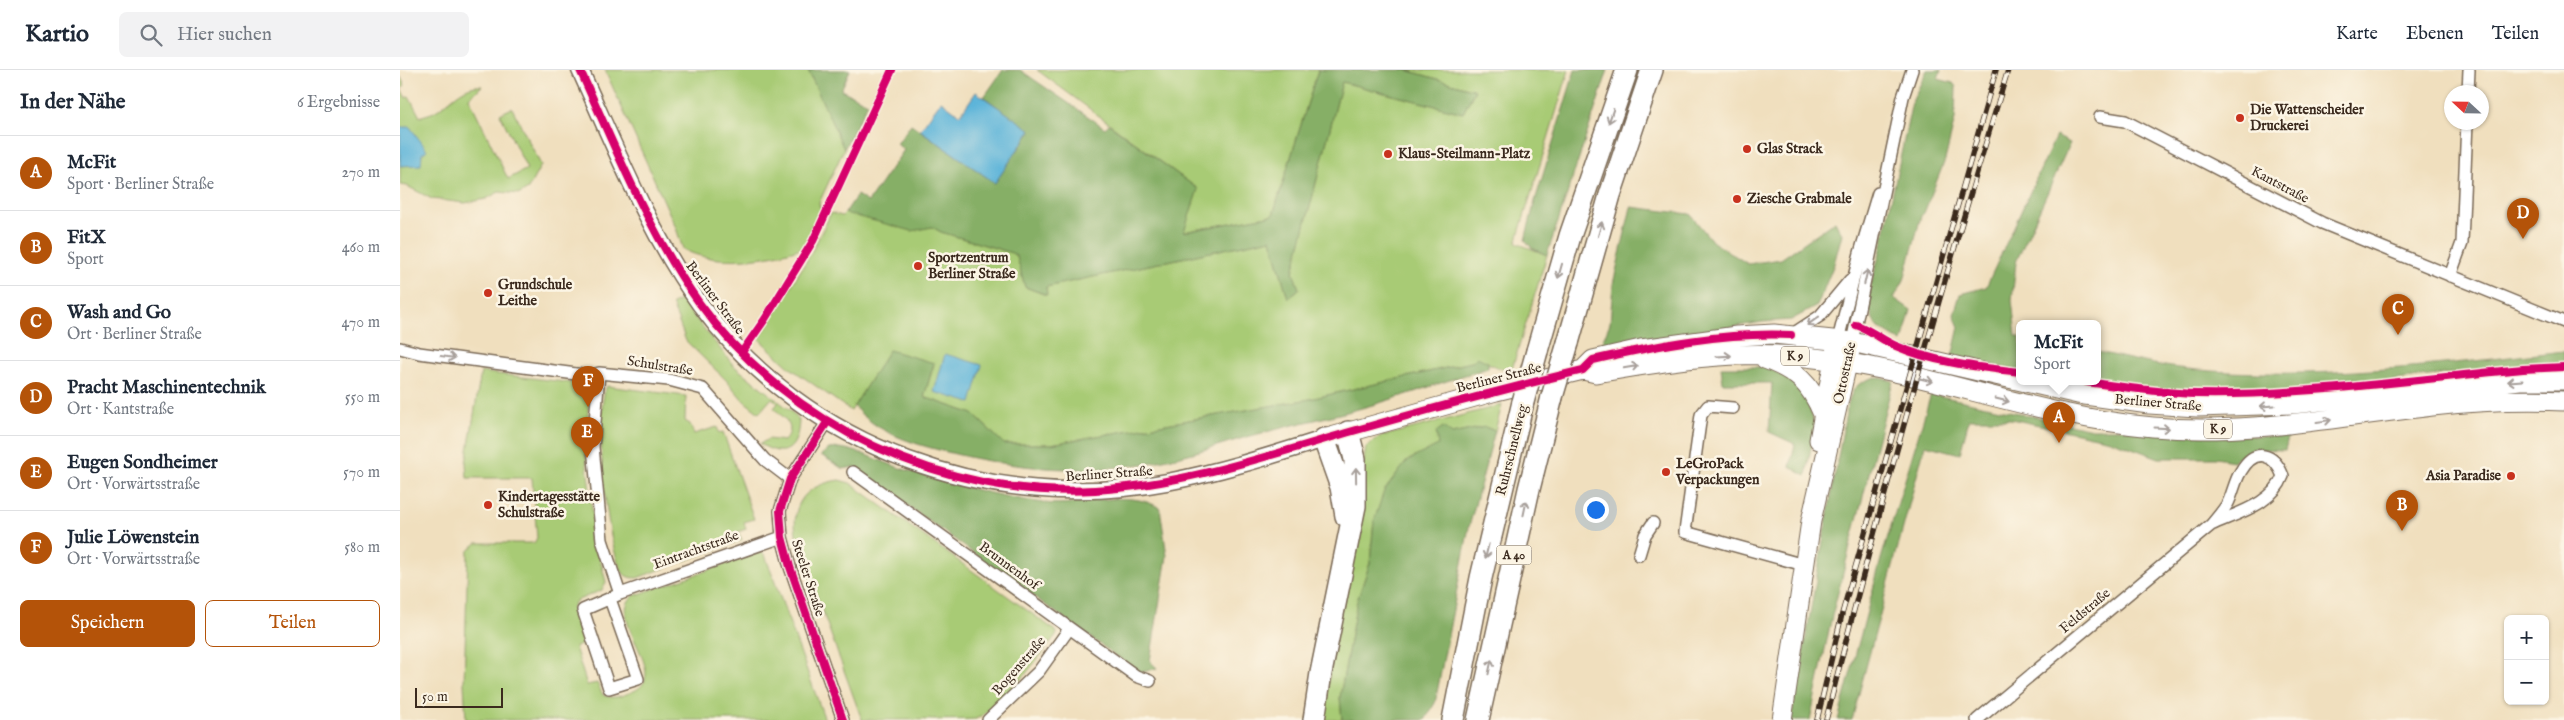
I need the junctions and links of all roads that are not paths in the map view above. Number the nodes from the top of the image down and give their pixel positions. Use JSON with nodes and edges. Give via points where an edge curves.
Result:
{"nodes":[{"id":1,"x":580,"y":70,"type":"edge"},
{"id":2,"x":1626,"y":70,"type":"edge"},
{"id":3,"x":1652,"y":70,"type":"edge"},
{"id":4,"x":1912,"y":70,"type":"edge"},
{"id":5,"x":2469,"y":70,"type":"edge"},
{"id":6,"x":2468,"y":85,"type":"edge"},
{"id":7,"x":2100,"y":117,"type":"dead end"},
{"id":8,"x":2467,"y":130,"type":"edge"},
{"id":9,"x":1888,"y":166,"type":"junction"},
{"id":10,"x":1854,"y":275,"type":"junction"},
{"id":11,"x":2450,"y":276,"type":"junction"},
{"id":12,"x":2564,"y":322,"type":"edge"},
{"id":13,"x":1791,"y":335,"type":"junction"},
{"id":14,"x":1845,"y":341,"type":"junction"},
{"id":15,"x":400,"y":348,"type":"edge"},
{"id":16,"x":1755,"y":355,"type":"junction"},
{"id":17,"x":1840,"y":362,"type":"junction"},
{"id":18,"x":1583,"y":370,"type":"junction"},
{"id":19,"x":599,"y":372,"type":"junction"},
{"id":20,"x":2016,"y":380,"type":"edge"},
{"id":21,"x":2564,"y":380,"type":"edge"},
{"id":22,"x":2038,"y":385,"type":"edge"},
{"id":23,"x":2564,"y":401,"type":"edge"},
{"id":24,"x":1732,"y":408,"type":"dead end"},
{"id":25,"x":1823,"y":414,"type":"junction"},
{"id":26,"x":828,"y":421,"type":"junction"},
{"id":27,"x":1348,"y":432,"type":"junction"},
{"id":28,"x":1324,"y":439,"type":"junction"},
{"id":29,"x":853,"y":472,"type":"dead end"},
{"id":30,"x":790,"y":479,"type":"junction"},
{"id":31,"x":1811,"y":521,"type":"junction"},
{"id":32,"x":1653,"y":523,"type":"dead end"},
{"id":33,"x":2211,"y":525,"type":"junction"},
{"id":34,"x":782,"y":537,"type":"junction"},
{"id":35,"x":1348,"y":540,"type":"junction"},
{"id":36,"x":1639,"y":555,"type":"dead end"},
{"id":37,"x":1804,"y":565,"type":"junction"},
{"id":38,"x":615,"y":596,"type":"junction"},
{"id":39,"x":1069,"y":629,"type":"junction"},
{"id":40,"x":1150,"y":681,"type":"dead end"},
{"id":41,"x":1452,"y":715,"type":"edge"},
{"id":42,"x":1479,"y":718,"type":"edge"},
{"id":43,"x":843,"y":720,"type":"edge"},
{"id":44,"x":988,"y":720,"type":"edge"},
{"id":45,"x":1314,"y":720,"type":"edge"},
{"id":46,"x":1782,"y":720,"type":"edge"},
{"id":47,"x":1977,"y":720,"type":"edge"}],
"edges":[{"from":1,"to":26,"type":"main road","name":"Berliner Straße","number":"K 9","via":[[660,241],[700,304],[762,372]]},
{"from":2,"to":41,"type":"highway","name":"Ruhrschnellweg","number":"A 40","one_way":true,"bridge":true,"via":[[1570,236],[1523,402],[1480,578]]},
{"from":42,"to":3,"type":"highway","name":"Ruhrschnellweg","number":"A 40","one_way":true,"bridge":true,"via":[[1552,397],[1610,195]]},
{"from":4,"to":9,"type":"street","name":"Ottostraße"},
{"from":5,"to":6,"type":"street"},
{"from":7,"to":11,"type":"street","name":"Kantstraße","via":[[2126,120],[2303,214]]},
{"from":8,"to":11,"type":"street","via":[[2462,243]]},
{"from":9,"to":10,"type":"street","name":"Ottostraße"},
{"from":14,"to":9,"type":"street","name":"Ottostraße","one_way":true,"via":[[1878,225]]},
{"from":10,"to":13,"type":"street","name":"Ottostraße","one_way":true,"via":[[1820,316]]},
{"from":10,"to":14,"type":"street","name":"Ottostraße"},
{"from":11,"to":12,"type":"street","name":"Kantstraße"},
{"from":13,"to":14,"type":"main road","name":"Berliner Straße","number":"K 9"},
{"from":13,"to":18,"type":"main road","name":"Berliner Straße","number":"K 9","via":[[1737,336],[1641,349],[1593,360]]},
{"from":14,"to":17,"type":"main road","name":"Ottostraße"},
{"from":20,"to":14,"type":"main road","name":"Berliner Straße","number":"K 9","one_way":true},
{"from":15,"to":19,"type":"street","name":"Schulstraße","one_way":true,"via":[[419,354],[520,368],[591,376]]},
{"from":16,"to":17,"type":"main road","name":"Berliner Straße","number":"K 9","via":[[1802,356]]},
{"from":18,"to":16,"type":"main road","name":"Berliner Straße","number":"K 9","one_way":true,"via":[[1596,373],[1692,358]]},
{"from":16,"to":25,"type":"main road","via":[[1803,380],[1815,395]]},
{"from":17,"to":23,"type":"main road","name":"Berliner Straße","number":"K 9","one_way":true,"via":[[2077,416],[2198,430],[2285,426],[2484,401]]},
{"from":17,"to":25,"type":"main road","name":"Ottostraße"},
{"from":17,"to":31,"type":"main road","name":"Ottostraße"},
{"from":18,"to":27,"type":"main road","name":"Berliner Straße","number":"K 9"},
{"from":19,"to":30,"type":"street","name":"Schulstraße","via":[[669,380],[703,389],[765,460]]},
{"from":19,"to":38,"type":"street","via":[[593,447],[602,540]]},
{"from":21,"to":22,"type":"main road","name":"Berliner Straße","number":"K 9","one_way":true,"via":[[2520,380],[2292,404],[2198,408],[2078,394]]},
{"from":24,"to":37,"type":"street","via":[[1708,406],[1702,414],[1685,532]]},
{"from":25,"to":31,"type":"main road","name":"Ottostraße"},
{"from":26,"to":28,"type":"main road","name":"Berliner Straße","number":"K 9","via":[[914,464],[984,482],[1048,490],[1093,490],[1167,482]]},
{"from":26,"to":30,"type":"street","name":"Steeler Straße"},
{"from":27,"to":28,"type":"main road","name":"Berliner Straße","number":"K 9"},
{"from":35,"to":27,"type":"highway","one_way":true,"via":[[1356,485],[1355,459]]},
{"from":28,"to":35,"type":"highway","via":[[1341,487]]},
{"from":29,"to":39,"type":"street","name":"Brunnenhof"},
{"from":30,"to":34,"type":"street","name":"Steeler Straße","via":[[780,510]]},
{"from":31,"to":37,"type":"main road","name":"Ottostraße"},
{"from":32,"to":36,"type":"street"},
{"from":33,"to":33,"type":"street","name":"Feldstraße","via":[[2269,497],[2279,486],[2283,476],[2271,457],[2260,455],[2240,471],[2228,503]]},
{"from":33,"to":47,"type":"street","name":"Feldstraße"},
{"from":34,"to":38,"type":"street","name":"Eintrachtstraße"},
{"from":34,"to":43,"type":"street","name":"Steeler Straße"},
{"from":35,"to":45,"type":"highway"},
{"from":37,"to":46,"type":"main road","name":"Ottostraße"},
{"from":38,"to":38,"type":"street","via":[[583,610],[610,688],[638,679]]},
{"from":39,"to":40,"type":"street","name":"Brunnenhof","via":[[1136,676]]},
{"from":39,"to":44,"type":"street","name":"Bogenstraße","via":[[1039,670]]}]}
